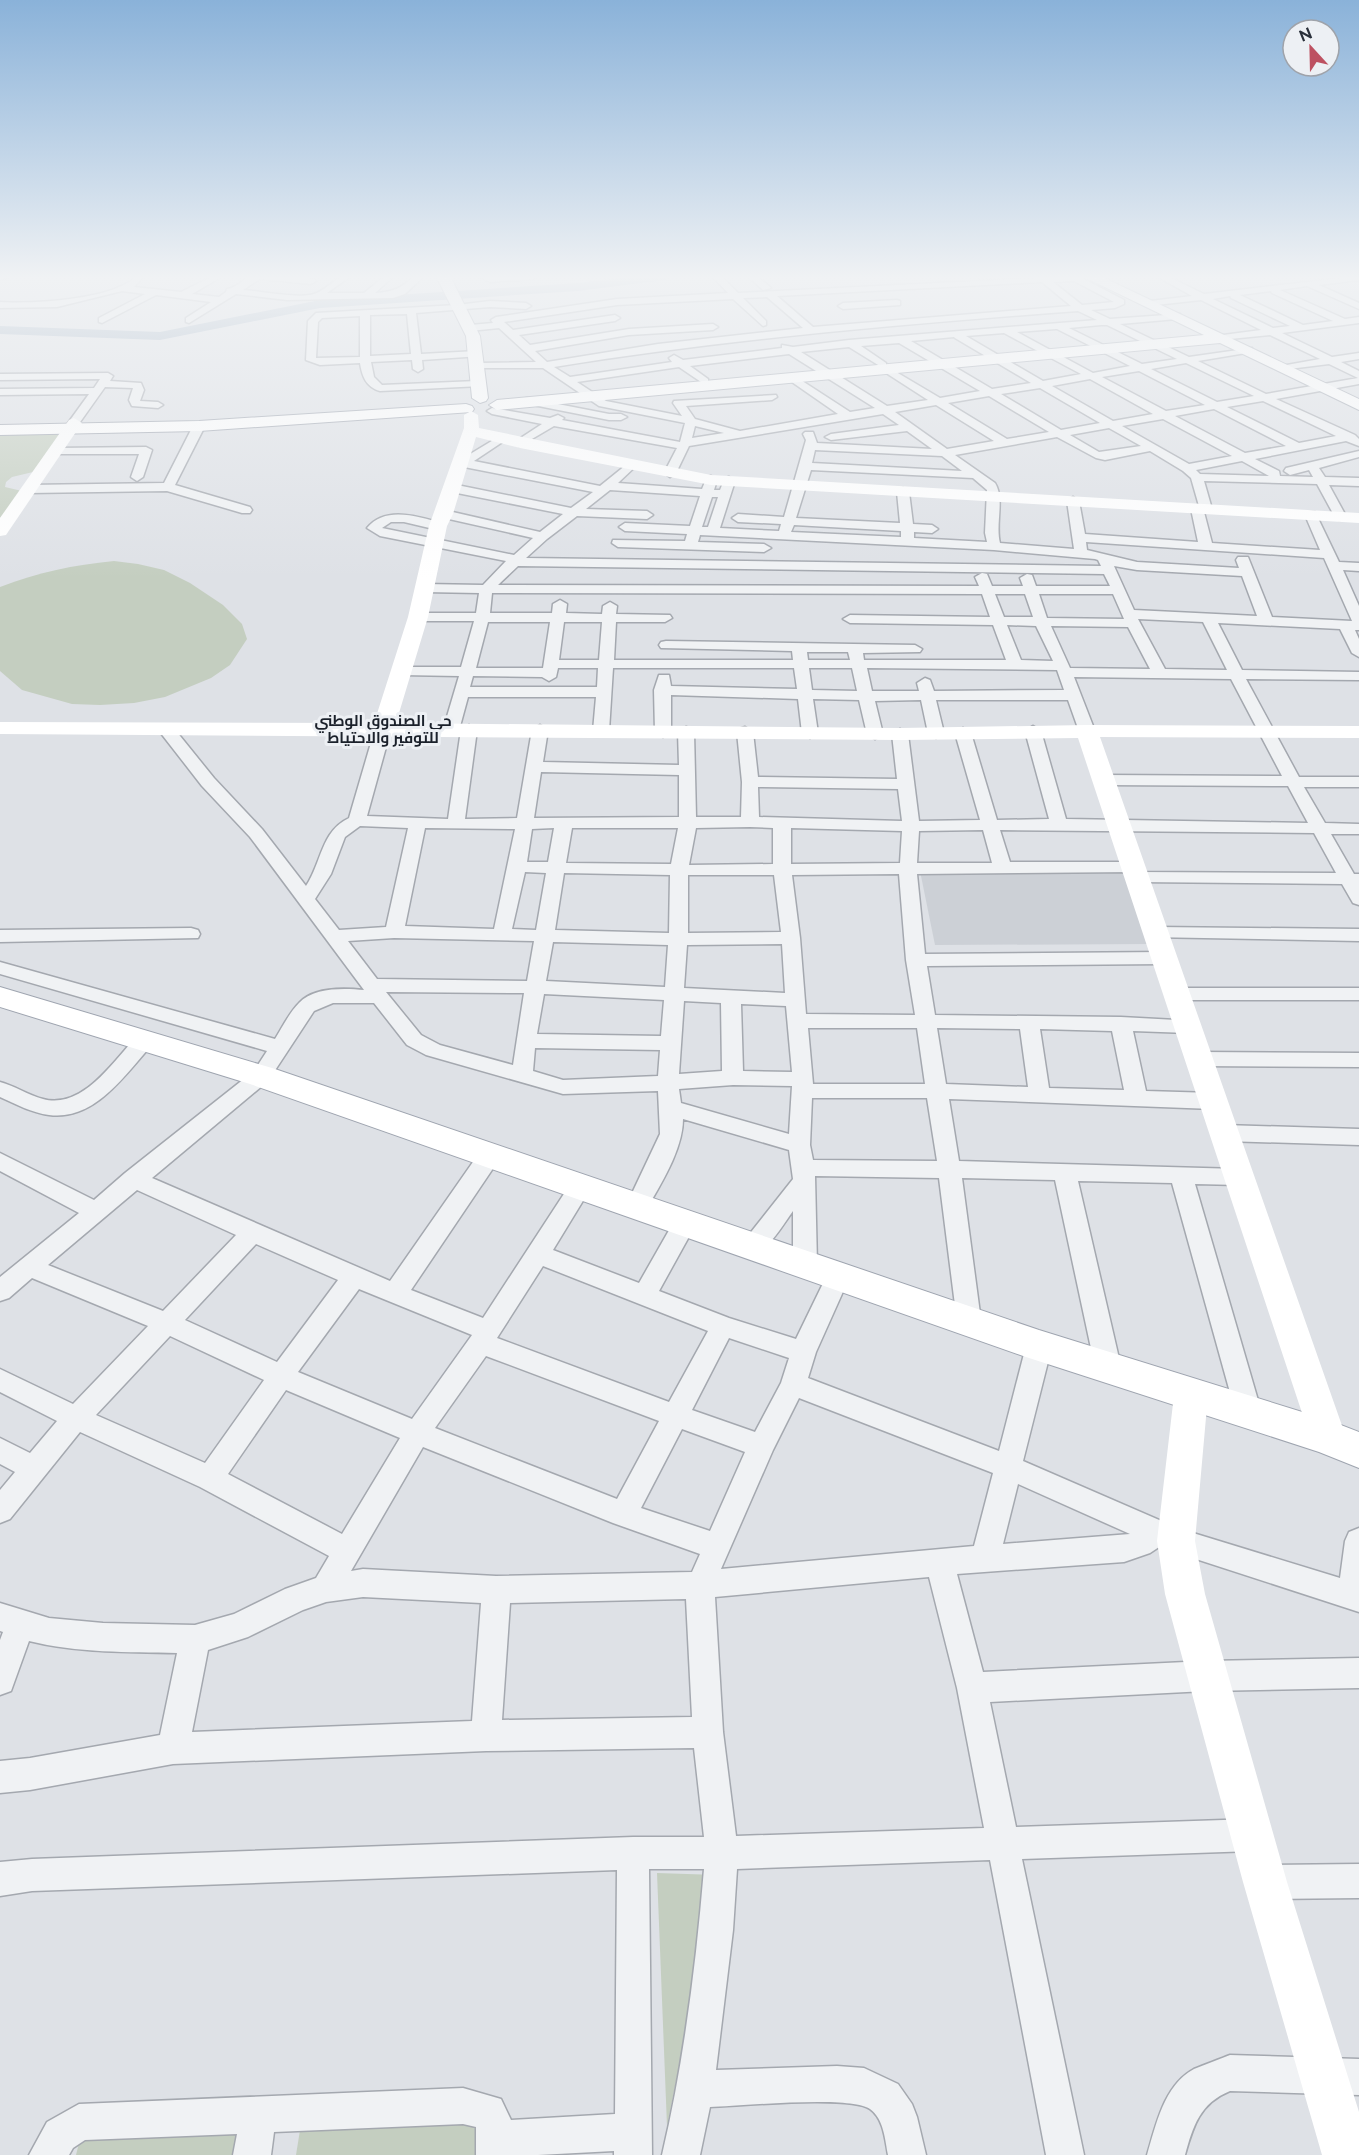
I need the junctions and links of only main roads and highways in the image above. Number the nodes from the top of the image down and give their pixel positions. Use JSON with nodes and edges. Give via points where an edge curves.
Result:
{"nodes":[{"id":1,"x":479,"y":377,"type":"edge"},
{"id":2,"x":772,"y":377,"type":"edge"},
{"id":3,"x":803,"y":377,"type":"edge"},
{"id":4,"x":1303,"y":377,"type":"edge"},
{"id":5,"x":590,"y":394,"type":"junction"},
{"id":6,"x":1358,"y":404,"type":"edge"},
{"id":7,"x":480,"y":408,"type":"junction"},
{"id":8,"x":72,"y":426,"type":"junction"},
{"id":9,"x":5,"y":427,"type":"edge"},
{"id":10,"x":1359,"y":518,"type":"edge"},
{"id":11,"x":0,"y":531,"type":"edge"},
{"id":12,"x":0,"y":728,"type":"edge"},
{"id":13,"x":383,"y":729,"type":"junction"},
{"id":14,"x":1087,"y":731,"type":"junction"},
{"id":15,"x":1359,"y":732,"type":"edge"},
{"id":16,"x":0,"y":997,"type":"edge"},
{"id":17,"x":1191,"y":1395,"type":"junction"},
{"id":18,"x":1328,"y":1437,"type":"junction"},
{"id":19,"x":1359,"y":1450,"type":"edge"},
{"id":20,"x":1341,"y":2077,"type":"edge"},
{"id":21,"x":1347,"y":2155,"type":"edge"}],
"edges":[{"from":1,"to":7,"type":"main road"},
{"from":2,"to":5,"type":"main road"},
{"from":3,"to":5,"type":"main road","via":[[669,389],[637,398]]},
{"from":4,"to":6,"type":"main road"},
{"from":5,"to":7,"type":"main road"},
{"from":5,"to":7,"type":"main road","via":[[563,405],[527,401]]},
{"from":7,"to":8,"type":"main road"},
{"from":7,"to":8,"type":"main road","via":[[199,426]]},
{"from":7,"to":10,"type":"main road","via":[[500,439],[670,473],[709,486],[801,485]]},
{"from":7,"to":13,"type":"main road","via":[[439,528],[418,617]]},
{"from":8,"to":9,"type":"main road"},
{"from":8,"to":11,"type":"main road"},
{"from":12,"to":13,"type":"main road"},
{"from":13,"to":14,"type":"main road","via":[[874,734]]},
{"from":14,"to":15,"type":"main road"},
{"from":14,"to":18,"type":"main road"},
{"from":16,"to":17,"type":"main road","via":[[143,1042],[271,1062],[490,1155]]},
{"from":17,"to":18,"type":"main road"},
{"from":17,"to":20,"type":"main road","via":[[1167,1536],[1266,1882]]},
{"from":18,"to":19,"type":"main road"},
{"from":20,"to":21,"type":"main road"}]}
